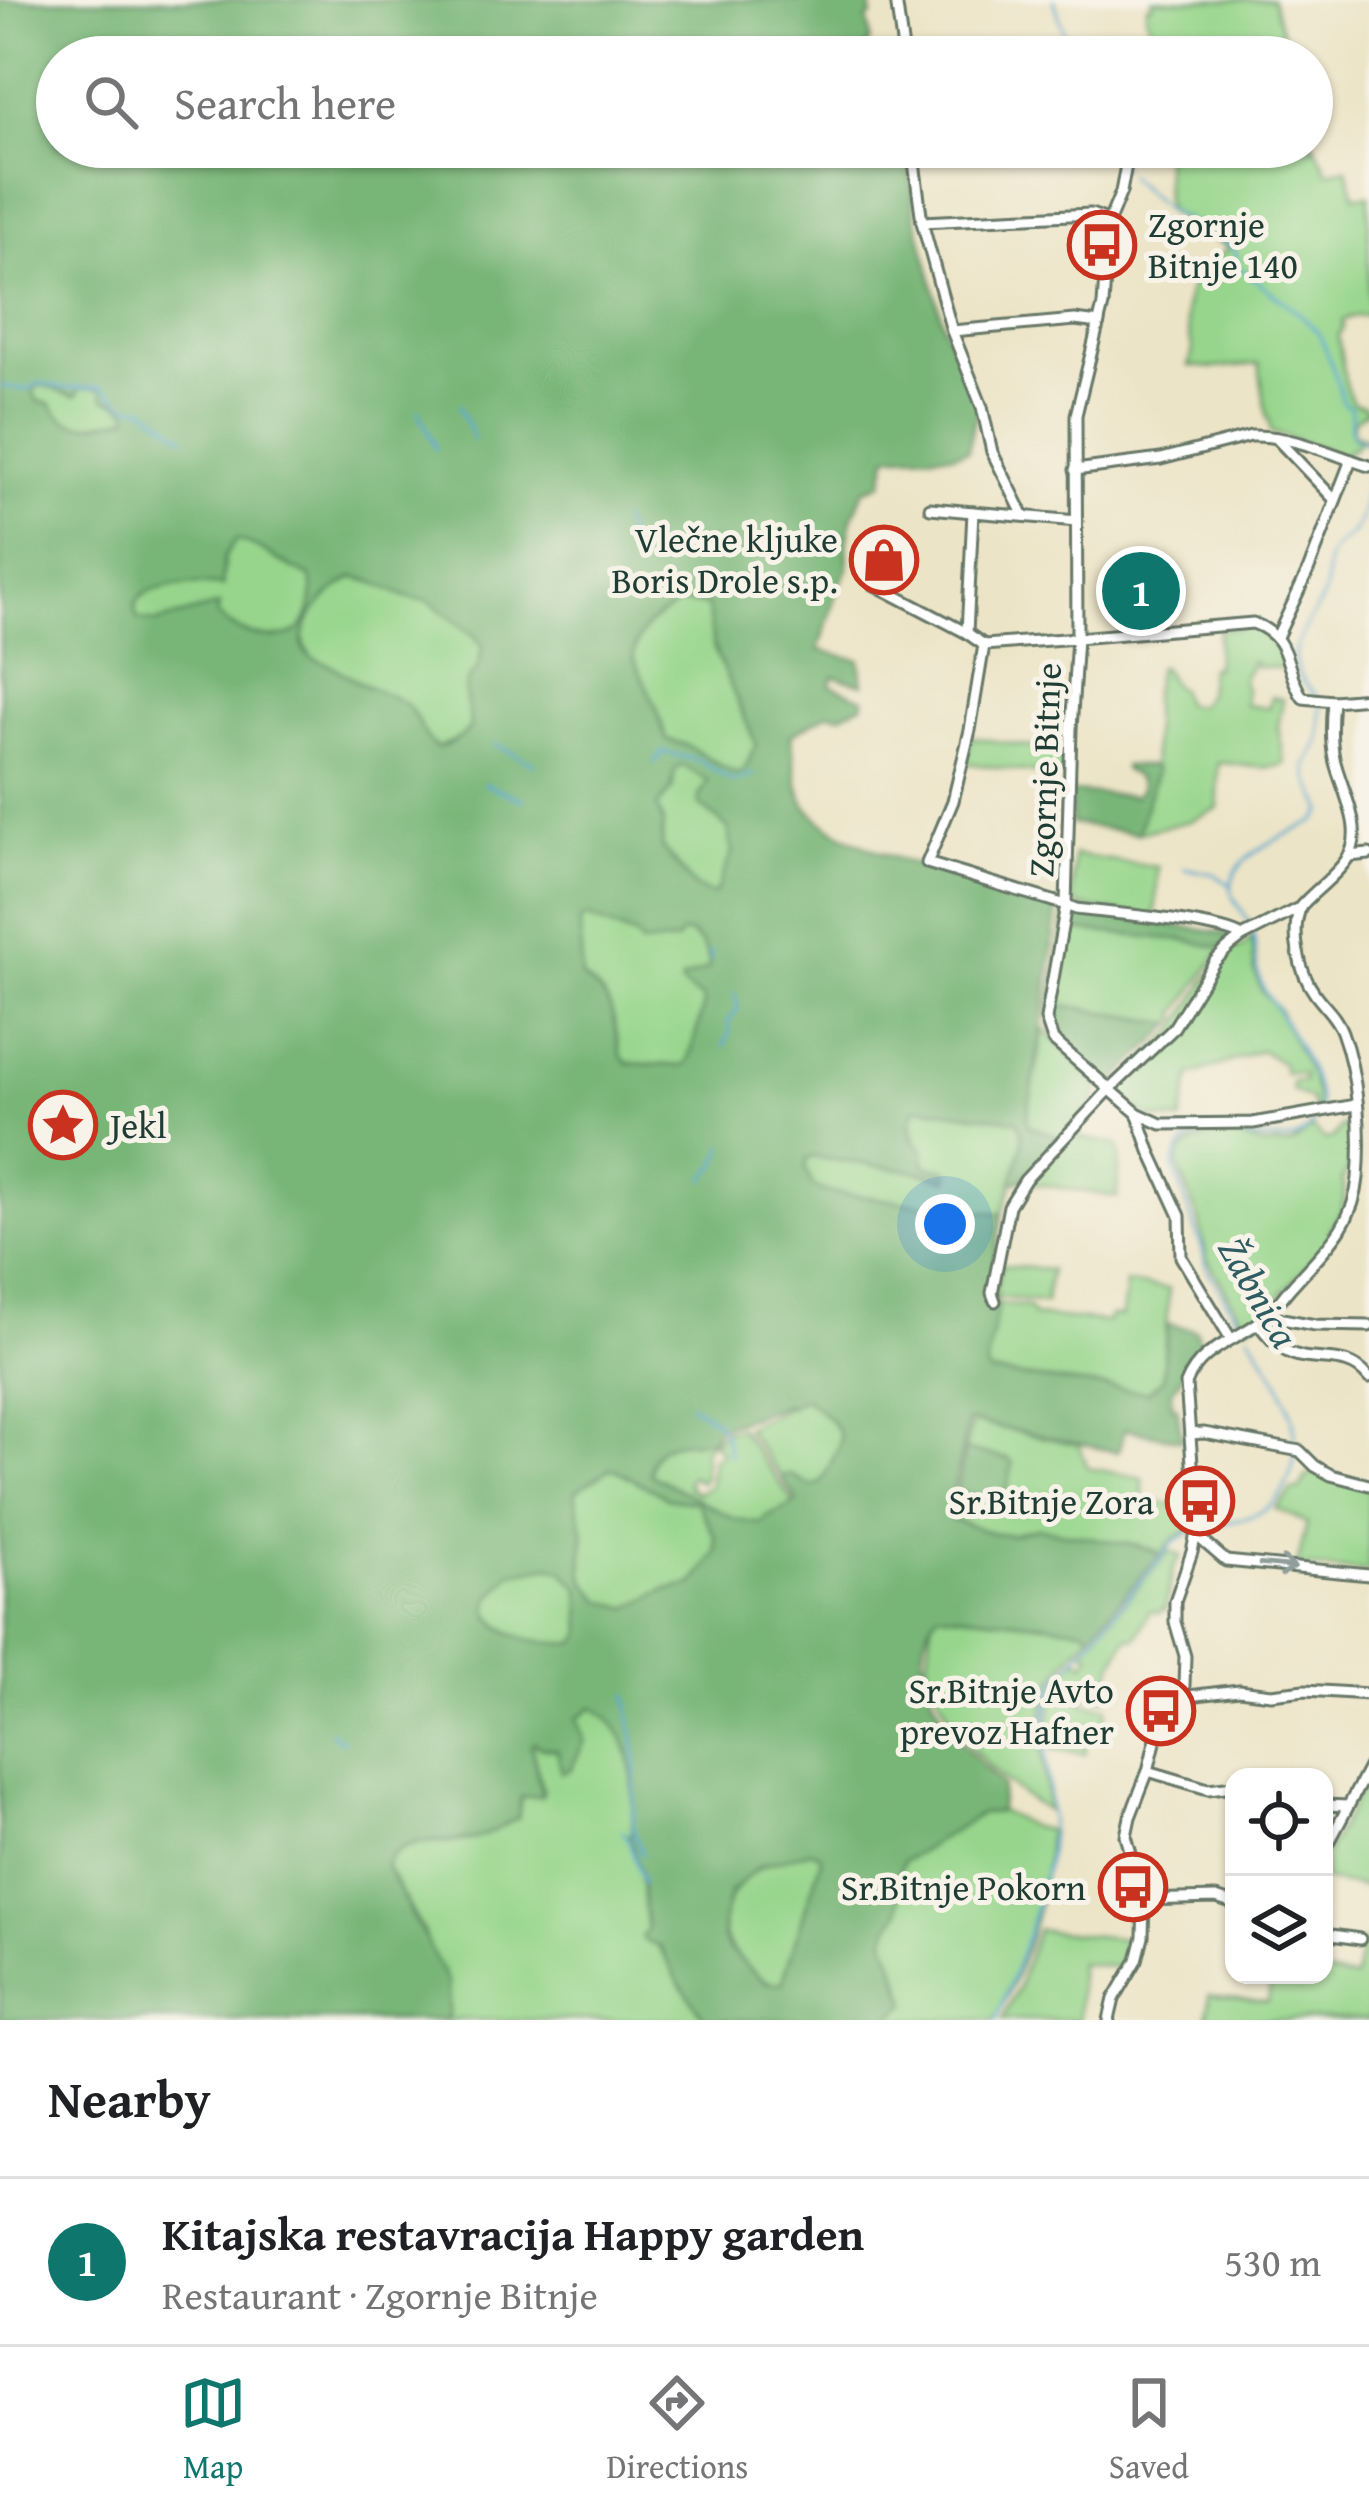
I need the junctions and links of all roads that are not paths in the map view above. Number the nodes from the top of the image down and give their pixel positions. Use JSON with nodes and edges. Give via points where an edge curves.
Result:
{"nodes":[{"id":1,"x":896,"y":0,"type":"edge"},
{"id":2,"x":901,"y":36,"type":"edge"},
{"id":3,"x":916,"y":168,"type":"edge"},
{"id":4,"x":1126,"y":168,"type":"edge"},
{"id":5,"x":1109,"y":221,"type":"junction"},
{"id":6,"x":922,"y":222,"type":"junction"},
{"id":7,"x":1099,"y":323,"type":"junction"},
{"id":8,"x":952,"y":332,"type":"junction"},
{"id":9,"x":1276,"y":438,"type":"junction"},
{"id":10,"x":1352,"y":460,"type":"junction"},
{"id":11,"x":1366,"y":465,"type":"edge"},
{"id":12,"x":1075,"y":470,"type":"junction"},
{"id":13,"x":1335,"y":500,"type":"junction"},
{"id":14,"x":930,"y":508,"type":"dead end"},
{"id":15,"x":973,"y":512,"type":"junction"},
{"id":16,"x":1024,"y":516,"type":"junction"},
{"id":17,"x":1077,"y":520,"type":"junction"},
{"id":18,"x":873,"y":584,"type":"dead end"},
{"id":19,"x":967,"y":633,"type":"junction"},
{"id":20,"x":1277,"y":637,"type":"junction"},
{"id":21,"x":1077,"y":638,"type":"junction"},
{"id":22,"x":984,"y":645,"type":"junction"},
{"id":23,"x":1369,"y":698,"type":"edge"},
{"id":24,"x":1329,"y":701,"type":"junction"},
{"id":25,"x":1369,"y":854,"type":"edge"},
{"id":26,"x":1349,"y":856,"type":"junction"},
{"id":27,"x":1066,"y":904,"type":"junction"},
{"id":28,"x":1300,"y":906,"type":"junction"},
{"id":29,"x":1250,"y":934,"type":"junction"},
{"id":30,"x":1109,"y":1089,"type":"junction"},
{"id":31,"x":1356,"y":1106,"type":"junction"},
{"id":32,"x":1137,"y":1113,"type":"junction"},
{"id":33,"x":1364,"y":1176,"type":"edge"},
{"id":34,"x":995,"y":1300,"type":"dead end"},
{"id":35,"x":1271,"y":1311,"type":"junction"},
{"id":36,"x":1256,"y":1324,"type":"junction"},
{"id":37,"x":1369,"y":1326,"type":"edge"},
{"id":38,"x":1235,"y":1337,"type":"junction"},
{"id":39,"x":1369,"y":1378,"type":"edge"},
{"id":40,"x":1190,"y":1434,"type":"junction"},
{"id":41,"x":1369,"y":1485,"type":"edge"},
{"id":42,"x":1197,"y":1536,"type":"junction"},
{"id":43,"x":1369,"y":1575,"type":"edge"},
{"id":44,"x":1369,"y":1694,"type":"edge"},
{"id":45,"x":1180,"y":1697,"type":"junction"},
{"id":46,"x":1369,"y":1767,"type":"edge"},
{"id":47,"x":1148,"y":1771,"type":"junction"},
{"id":48,"x":1225,"y":1787,"type":"edge"},
{"id":49,"x":1333,"y":1805,"type":"edge"},
{"id":50,"x":1348,"y":1806,"type":"junction"},
{"id":51,"x":1333,"y":1835,"type":"edge"},
{"id":52,"x":1144,"y":1900,"type":"junction"},
{"id":53,"x":1225,"y":1901,"type":"edge"},
{"id":54,"x":1333,"y":1935,"type":"edge"},
{"id":55,"x":1360,"y":1939,"type":"dead end"},
{"id":56,"x":1109,"y":2020,"type":"edge"}],
"edges":[{"from":1,"to":2,"type":"street"},
{"from":3,"to":6,"type":"street"},
{"from":4,"to":5,"type":"street","name":"Zgornje Bitnje"},
{"from":5,"to":6,"type":"street","via":[[1091,214]]},
{"from":5,"to":7,"type":"street","name":"Zgornje Bitnje"},
{"from":6,"to":8,"type":"street"},
{"from":7,"to":8,"type":"street"},
{"from":7,"to":12,"type":"street","name":"Zgornje Bitnje","via":[[1076,415]]},
{"from":8,"to":16,"type":"street","via":[[992,452]]},
{"from":9,"to":10,"type":"street"},
{"from":9,"to":12,"type":"street"},
{"from":9,"to":13,"type":"street"},
{"from":10,"to":11,"type":"street"},
{"from":10,"to":13,"type":"street"},
{"from":12,"to":17,"type":"street","name":"Zgornje Bitnje"},
{"from":13,"to":20,"type":"street"},
{"from":14,"to":15,"type":"street"},
{"from":15,"to":16,"type":"street"},
{"from":15,"to":19,"type":"street"},
{"from":16,"to":17,"type":"street"},
{"from":17,"to":21,"type":"street","name":"Zgornje Bitnje"},
{"from":18,"to":19,"type":"street","name":"Zgornje Bitnje"},
{"from":19,"to":22,"type":"street","name":"Zgornje Bitnje"},
{"from":20,"to":21,"type":"street","name":"Zgornje Bitnje","via":[[1243,623]]},
{"from":20,"to":24,"type":"street","via":[[1304,698]]},
{"from":21,"to":22,"type":"street","name":"Zgornje Bitnje"},
{"from":21,"to":27,"type":"street","name":"Zgornje Bitnje"},
{"from":22,"to":27,"type":"street","name":"Zgornje Bitnje","via":[[953,801],[927,863]]},
{"from":23,"to":24,"type":"street"},
{"from":24,"to":26,"type":"street","via":[[1353,832]]},
{"from":25,"to":26,"type":"street"},
{"from":26,"to":28,"type":"street"},
{"from":27,"to":29,"type":"street","name":"Zgornje Bitnje"},
{"from":27,"to":30,"type":"street","name":"Zgornje Bitnje","via":[[1046,1019],[1053,1040]]},
{"from":28,"to":29,"type":"street"},
{"from":28,"to":31,"type":"street","via":[[1302,968],[1342,1031]]},
{"from":29,"to":30,"type":"street","via":[[1215,961],[1173,1029]]},
{"from":30,"to":32,"type":"street","name":"Zgornje Bitnje"},
{"from":30,"to":34,"type":"street","via":[[1016,1193]]},
{"from":31,"to":32,"type":"street","via":[[1252,1123],[1161,1124]]},
{"from":31,"to":33,"type":"street"},
{"from":32,"to":38,"type":"street","name":"Zgornje Bitnje","via":[[1180,1216],[1180,1257]]},
{"from":33,"to":35,"type":"street","via":[[1340,1233]]},
{"from":35,"to":36,"type":"street"},
{"from":35,"to":37,"type":"street","via":[[1315,1324]]},
{"from":36,"to":38,"type":"street"},
{"from":36,"to":39,"type":"street","via":[[1287,1352],[1346,1362]]},
{"from":38,"to":40,"type":"street","via":[[1189,1377]]},
{"from":40,"to":41,"type":"street","via":[[1295,1450],[1330,1475]]},
{"from":40,"to":42,"type":"street"},
{"from":42,"to":43,"type":"street","one_way":true,"via":[[1226,1561]]},
{"from":42,"to":45,"type":"street","via":[[1175,1600],[1185,1656]]},
{"from":44,"to":45,"type":"street","via":[[1239,1690]]},
{"from":45,"to":47,"type":"street","via":[[1159,1726]]},
{"from":46,"to":50,"type":"street"},
{"from":47,"to":48,"type":"street"},
{"from":47,"to":52,"type":"street","via":[[1126,1836]]},
{"from":49,"to":50,"type":"street"},
{"from":50,"to":51,"type":"street"},
{"from":52,"to":53,"type":"street"},
{"from":52,"to":56,"type":"street","via":[[1137,1960]]},
{"from":54,"to":55,"type":"street"}]}
